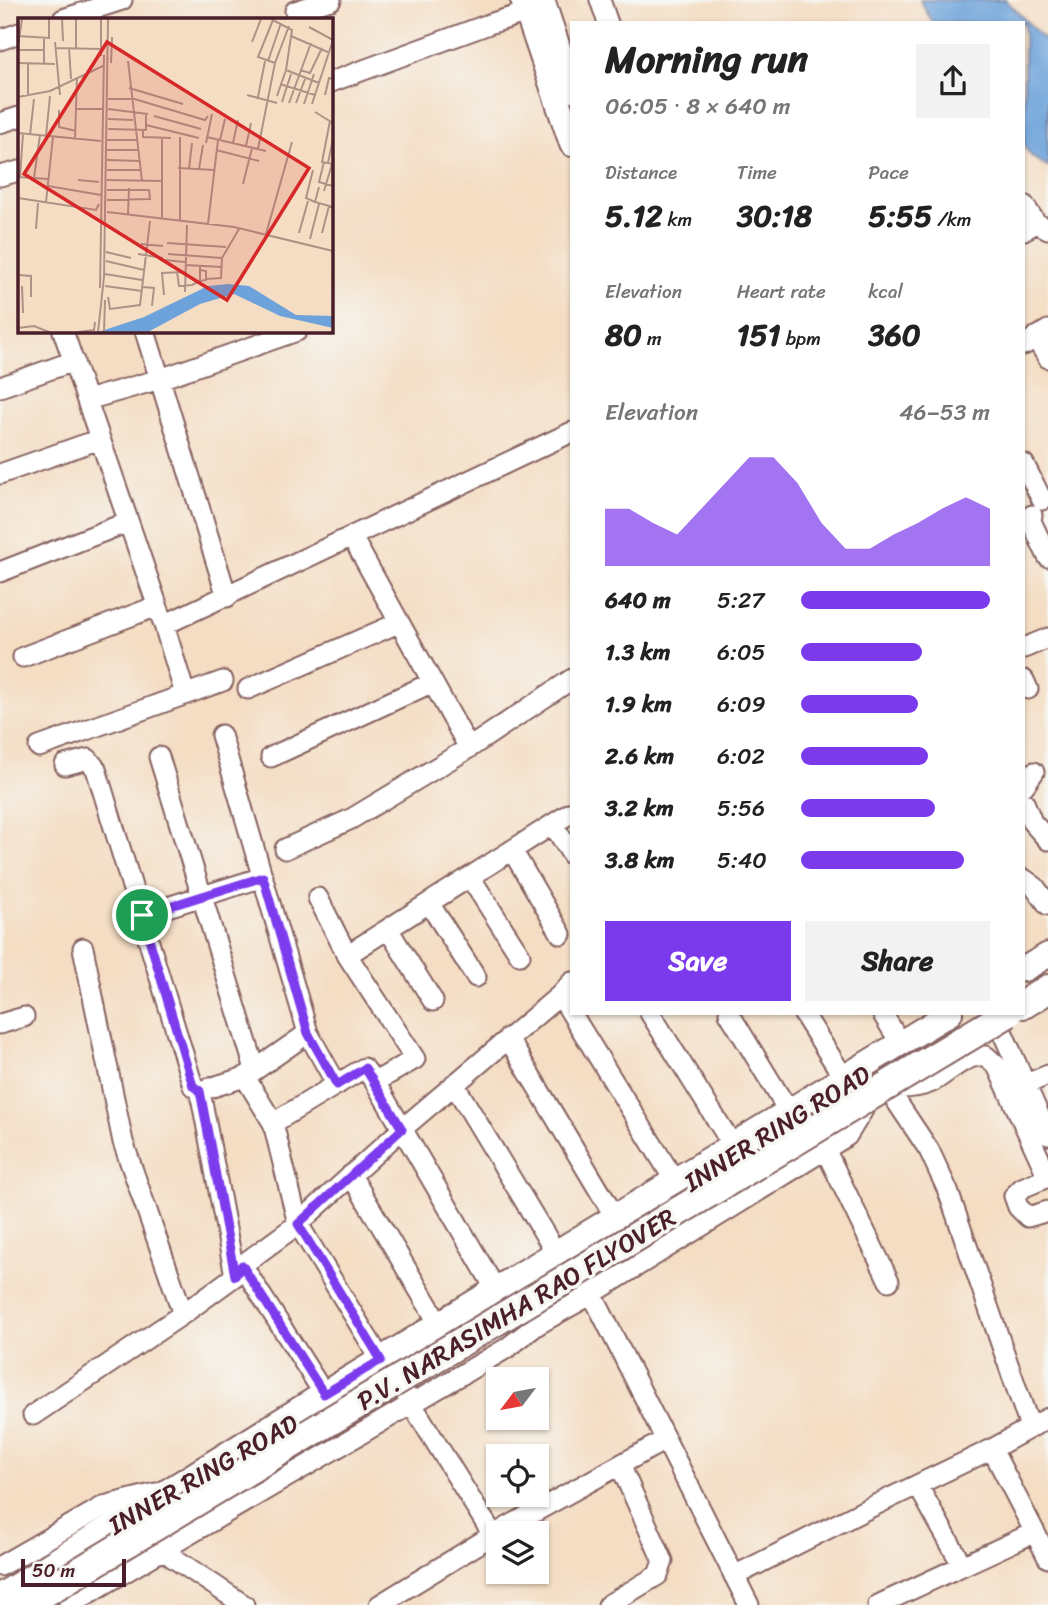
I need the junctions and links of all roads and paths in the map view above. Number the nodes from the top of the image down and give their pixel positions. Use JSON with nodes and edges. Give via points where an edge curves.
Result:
{"nodes":[{"id":1,"x":122,"y":0,"type":"edge"},
{"id":2,"x":331,"y":0,"type":"edge"},
{"id":3,"x":600,"y":0,"type":"edge"},
{"id":4,"x":531,"y":4,"type":"edge"},
{"id":5,"x":294,"y":10,"type":"edge"},
{"id":6,"x":66,"y":18,"type":"edge"},
{"id":7,"x":607,"y":21,"type":"edge"},
{"id":8,"x":18,"y":33,"type":"edge"},
{"id":9,"x":0,"y":40,"type":"edge"},
{"id":10,"x":332,"y":82,"type":"edge"},
{"id":11,"x":570,"y":85,"type":"edge"},
{"id":12,"x":18,"y":117,"type":"edge"},
{"id":13,"x":0,"y":124,"type":"edge"},
{"id":14,"x":570,"y":137,"type":"edge"},
{"id":15,"x":18,"y":171,"type":"edge"},
{"id":16,"x":0,"y":176,"type":"edge"},
{"id":17,"x":1025,"y":207,"type":"edge"},
{"id":18,"x":1036,"y":227,"type":"edge"},
{"id":19,"x":63,"y":332,"type":"edge"},
{"id":20,"x":145,"y":332,"type":"edge"},
{"id":21,"x":294,"y":332,"type":"edge"},
{"id":22,"x":1036,"y":337,"type":"edge"},
{"id":23,"x":1048,"y":358,"type":"edge"},
{"id":24,"x":74,"y":361,"type":"junction"},
{"id":25,"x":160,"y":379,"type":"junction"},
{"id":26,"x":0,"y":387,"type":"edge"},
{"id":27,"x":86,"y":400,"type":"junction"},
{"id":28,"x":570,"y":433,"type":"edge"},
{"id":29,"x":100,"y":439,"type":"junction"},
{"id":30,"x":1025,"y":467,"type":"edge"},
{"id":31,"x":0,"y":474,"type":"edge"},
{"id":32,"x":128,"y":522,"type":"junction"},
{"id":33,"x":352,"y":537,"type":"junction"},
{"id":34,"x":1048,"y":557,"type":"edge"},
{"id":35,"x":0,"y":572,"type":"edge"},
{"id":36,"x":227,"y":597,"type":"junction"},
{"id":37,"x":158,"y":606,"type":"junction"},
{"id":38,"x":398,"y":623,"type":"junction"},
{"id":39,"x":164,"y":625,"type":"junction"},
{"id":40,"x":1048,"y":638,"type":"edge"},
{"id":41,"x":1025,"y":648,"type":"edge"},
{"id":42,"x":23,"y":657,"type":"dead end"},
{"id":43,"x":570,"y":680,"type":"edge"},
{"id":44,"x":223,"y":681,"type":"dead end"},
{"id":45,"x":431,"y":683,"type":"junction"},
{"id":46,"x":248,"y":689,"type":"dead end"},
{"id":47,"x":185,"y":694,"type":"junction"},
{"id":48,"x":221,"y":735,"type":"dead end"},
{"id":49,"x":39,"y":747,"type":"dead end"},
{"id":50,"x":468,"y":748,"type":"junction"},
{"id":51,"x":159,"y":757,"type":"dead end"},
{"id":52,"x":271,"y":757,"type":"dead end"},
{"id":53,"x":65,"y":765,"type":"dead end"},
{"id":54,"x":1025,"y":804,"type":"edge"},
{"id":55,"x":570,"y":813,"type":"edge"},
{"id":56,"x":553,"y":824,"type":"junction"},
{"id":57,"x":1048,"y":840,"type":"edge"},
{"id":58,"x":285,"y":849,"type":"dead end"},
{"id":59,"x":512,"y":850,"type":"junction"},
{"id":60,"x":570,"y":852,"type":"edge"},
{"id":61,"x":263,"y":877,"type":"junction"},
{"id":62,"x":470,"y":877,"type":"junction"},
{"id":63,"x":1025,"y":880,"type":"edge"},
{"id":64,"x":203,"y":896,"type":"junction"},
{"id":65,"x":318,"y":898,"type":"dead end"},
{"id":66,"x":429,"y":903,"type":"junction"},
{"id":67,"x":1048,"y":905,"type":"edge"},
{"id":68,"x":142,"y":915,"type":"junction"},
{"id":69,"x":388,"y":929,"type":"junction"},
{"id":70,"x":561,"y":934,"type":"dead end"},
{"id":71,"x":83,"y":948,"type":"dead end"},
{"id":72,"x":346,"y":955,"type":"junction"},
{"id":73,"x":520,"y":955,"type":"dead end"},
{"id":74,"x":1048,"y":955,"type":"edge"},
{"id":75,"x":1025,"y":968,"type":"edge"},
{"id":76,"x":1048,"y":969,"type":"edge"},
{"id":77,"x":476,"y":977,"type":"dead end"},
{"id":78,"x":1025,"y":982,"type":"edge"},
{"id":79,"x":566,"y":988,"type":"edge"},
{"id":80,"x":1048,"y":989,"type":"edge"},
{"id":81,"x":1048,"y":1000,"type":"edge"},
{"id":82,"x":433,"y":1001,"type":"dead end"},
{"id":83,"x":1025,"y":1003,"type":"edge"},
{"id":84,"x":1025,"y":1011,"type":"edge"},
{"id":85,"x":581,"y":1015,"type":"edge"},
{"id":86,"x":651,"y":1015,"type":"edge"},
{"id":87,"x":730,"y":1015,"type":"edge"},
{"id":88,"x":804,"y":1015,"type":"edge"},
{"id":89,"x":883,"y":1015,"type":"edge"},
{"id":90,"x":947,"y":1015,"type":"edge"},
{"id":91,"x":971,"y":1015,"type":"edge"},
{"id":92,"x":24,"y":1017,"type":"dead end"},
{"id":93,"x":1005,"y":1021,"type":"edge"},
{"id":94,"x":0,"y":1024,"type":"edge"},
{"id":95,"x":308,"y":1033,"type":"junction"},
{"id":96,"x":508,"y":1038,"type":"junction"},
{"id":97,"x":901,"y":1044,"type":"junction"},
{"id":98,"x":250,"y":1073,"type":"junction"},
{"id":99,"x":1048,"y":1075,"type":"edge"},
{"id":100,"x":844,"y":1078,"type":"junction"},
{"id":101,"x":375,"y":1082,"type":"junction"},
{"id":102,"x":454,"y":1084,"type":"junction"},
{"id":103,"x":337,"y":1085,"type":"junction"},
{"id":104,"x":1024,"y":1085,"type":"junction"},
{"id":105,"x":200,"y":1091,"type":"junction"},
{"id":106,"x":895,"y":1091,"type":"junction"},
{"id":107,"x":1041,"y":1104,"type":"edge"},
{"id":108,"x":863,"y":1110,"type":"junction"},
{"id":109,"x":789,"y":1112,"type":"junction"},
{"id":110,"x":273,"y":1123,"type":"junction"},
{"id":111,"x":402,"y":1129,"type":"junction"},
{"id":112,"x":1048,"y":1135,"type":"edge"},
{"id":113,"x":733,"y":1146,"type":"junction"},
{"id":114,"x":825,"y":1149,"type":"junction"},
{"id":115,"x":351,"y":1175,"type":"junction"},
{"id":116,"x":1048,"y":1177,"type":"edge"},
{"id":117,"x":676,"y":1181,"type":"junction"},
{"id":118,"x":1048,"y":1211,"type":"edge"},
{"id":119,"x":615,"y":1217,"type":"junction"},
{"id":120,"x":298,"y":1224,"type":"junction"},
{"id":121,"x":556,"y":1253,"type":"junction"},
{"id":122,"x":239,"y":1270,"type":"junction"},
{"id":123,"x":890,"y":1280,"type":"dead end"},
{"id":124,"x":589,"y":1288,"type":"junction"},
{"id":125,"x":496,"y":1290,"type":"junction"},
{"id":126,"x":183,"y":1314,"type":"junction"},
{"id":127,"x":439,"y":1324,"type":"junction"},
{"id":128,"x":381,"y":1360,"type":"junction"},
{"id":129,"x":356,"y":1375,"type":"junction"},
{"id":130,"x":324,"y":1394,"type":"junction"},
{"id":131,"x":407,"y":1397,"type":"junction"},
{"id":132,"x":376,"y":1408,"type":"junction"},
{"id":133,"x":33,"y":1415,"type":"dead end"},
{"id":134,"x":1048,"y":1419,"type":"edge"},
{"id":135,"x":1030,"y":1427,"type":"junction"},
{"id":136,"x":666,"y":1440,"type":"junction"},
{"id":137,"x":992,"y":1449,"type":"junction"},
{"id":138,"x":620,"y":1465,"type":"junction"},
{"id":139,"x":918,"y":1486,"type":"junction"},
{"id":140,"x":175,"y":1488,"type":"junction"},
{"id":141,"x":518,"y":1521,"type":"edge"},
{"id":142,"x":486,"y":1524,"type":"edge"},
{"id":143,"x":1035,"y":1532,"type":"junction"},
{"id":144,"x":486,"y":1539,"type":"edge"},
{"id":145,"x":158,"y":1544,"type":"junction"},
{"id":146,"x":957,"y":1556,"type":"dead end"},
{"id":147,"x":1048,"y":1558,"type":"edge"},
{"id":148,"x":74,"y":1564,"type":"junction"},
{"id":149,"x":0,"y":1566,"type":"edge"},
{"id":150,"x":734,"y":1576,"type":"junction"},
{"id":151,"x":0,"y":1595,"type":"edge"},
{"id":152,"x":24,"y":1605,"type":"edge"},
{"id":153,"x":31,"y":1605,"type":"edge"},
{"id":154,"x":69,"y":1605,"type":"edge"},
{"id":155,"x":244,"y":1605,"type":"edge"},
{"id":156,"x":379,"y":1605,"type":"edge"},
{"id":157,"x":608,"y":1605,"type":"edge"},
{"id":158,"x":749,"y":1605,"type":"edge"},
{"id":159,"x":878,"y":1605,"type":"edge"}],
"edges":[{"from":1,"to":6,"type":"street"},
{"from":2,"to":5,"type":"street"},
{"from":3,"to":7,"type":"street"},
{"from":4,"to":10,"type":"street"},
{"from":4,"to":11,"type":"main road"},
{"from":4,"to":14,"type":"main road"},
{"from":8,"to":9,"type":"street"},
{"from":12,"to":13,"type":"street"},
{"from":15,"to":16,"type":"street"},
{"from":17,"to":18,"type":"street"},
{"from":19,"to":24,"type":"street"},
{"from":20,"to":25,"type":"street"},
{"from":21,"to":25,"type":"street"},
{"from":22,"to":23,"type":"street"},
{"from":24,"to":26,"type":"street"},
{"from":24,"to":27,"type":"street"},
{"from":25,"to":27,"type":"street"},
{"from":25,"to":36,"type":"street"},
{"from":27,"to":29,"type":"street"},
{"from":28,"to":33,"type":"street"},
{"from":29,"to":31,"type":"street"},
{"from":29,"to":32,"type":"street"},
{"from":30,"to":34,"type":"street","via":[[1037,508],[1031,521]]},
{"from":32,"to":35,"type":"street"},
{"from":32,"to":37,"type":"street"},
{"from":33,"to":36,"type":"street"},
{"from":33,"to":38,"type":"street"},
{"from":36,"to":39,"type":"street"},
{"from":37,"to":39,"type":"street"},
{"from":37,"to":42,"type":"street"},
{"from":38,"to":45,"type":"street"},
{"from":38,"to":46,"type":"street"},
{"from":39,"to":47,"type":"street"},
{"from":40,"to":41,"type":"street"},
{"from":43,"to":50,"type":"street"},
{"from":44,"to":47,"type":"street"},
{"from":45,"to":50,"type":"street"},
{"from":45,"to":52,"type":"street"},
{"from":47,"to":49,"type":"street"},
{"from":48,"to":61,"type":"street"},
{"from":50,"to":58,"type":"street","via":[[351,819]]},
{"from":51,"to":64,"type":"street"},
{"from":53,"to":68,"type":"street","via":[[89,759],[96,769]]},
{"from":54,"to":57,"type":"street","via":[[1032,822]]},
{"from":55,"to":56,"type":"street"},
{"from":56,"to":59,"type":"street"},
{"from":56,"to":60,"type":"street"},
{"from":59,"to":62,"type":"street"},
{"from":59,"to":70,"type":"street"},
{"from":61,"to":64,"type":"street"},
{"from":61,"to":95,"type":"street"},
{"from":62,"to":66,"type":"street"},
{"from":62,"to":73,"type":"street"},
{"from":63,"to":67,"type":"street"},
{"from":64,"to":68,"type":"street"},
{"from":64,"to":98,"type":"street"},
{"from":65,"to":72,"type":"street"},
{"from":66,"to":69,"type":"street"},
{"from":66,"to":77,"type":"street"},
{"from":68,"to":105,"type":"street","via":[[193,1086]]},
{"from":69,"to":72,"type":"street"},
{"from":69,"to":82,"type":"street"},
{"from":71,"to":126,"type":"street","via":[[123,1142]]},
{"from":72,"to":101,"type":"street","via":[[415,1059]]},
{"from":74,"to":75,"type":"main road"},
{"from":76,"to":78,"type":"highway"},
{"from":79,"to":96,"type":"street"},
{"from":80,"to":83,"type":"highway"},
{"from":81,"to":84,"type":"main road","name":"INNER RING ROAD"},
{"from":85,"to":117,"type":"street"},
{"from":86,"to":113,"type":"street"},
{"from":87,"to":109,"type":"street"},
{"from":88,"to":100,"type":"street"},
{"from":89,"to":97,"type":"street"},
{"from":90,"to":97,"type":"main road","name":"INNER RING ROAD"},
{"from":91,"to":148,"type":"highway","name":"P.V. NARASIMHA RAO FLYOVER"},
{"from":92,"to":94,"type":"street"},
{"from":93,"to":104,"type":"street"},
{"from":93,"to":106,"type":"main road","name":"INNER RING ROAD"},
{"from":93,"to":148,"type":"highway","name":"P.V. NARASIMHA RAO FLYOVER","bridge":true},
{"from":95,"to":98,"type":"street"},
{"from":95,"to":103,"type":"street"},
{"from":96,"to":102,"type":"street"},
{"from":96,"to":119,"type":"street"},
{"from":97,"to":100,"type":"main road","name":"INNER RING ROAD"},
{"from":98,"to":105,"type":"street"},
{"from":98,"to":110,"type":"street"},
{"from":99,"to":104,"type":"street"},
{"from":100,"to":109,"type":"main road","name":"INNER RING ROAD"},
{"from":101,"to":103,"type":"street","via":[[365,1068]]},
{"from":101,"to":111,"type":"street"},
{"from":102,"to":111,"type":"street"},
{"from":102,"to":121,"type":"street"},
{"from":103,"to":110,"type":"street"},
{"from":104,"to":107,"type":"street"},
{"from":105,"to":122,"type":"street"},
{"from":106,"to":108,"type":"main road","name":"INNER RING ROAD"},
{"from":106,"to":116,"type":"street","via":[[917,1088],[971,1058],[986,1056],[997,1066]]},
{"from":106,"to":135,"type":"street","via":[[948,1191]]},
{"from":107,"to":112,"type":"street"},
{"from":108,"to":114,"type":"street","via":[[847,1136]]},
{"from":108,"to":124,"type":"main road","name":"INNER RING ROAD"},
{"from":109,"to":113,"type":"main road","name":"INNER RING ROAD"},
{"from":110,"to":120,"type":"street"},
{"from":111,"to":115,"type":"street"},
{"from":111,"to":125,"type":"street"},
{"from":113,"to":117,"type":"main road","name":"INNER RING ROAD"},
{"from":114,"to":123,"type":"street"},
{"from":114,"to":124,"type":"street"},
{"from":115,"to":120,"type":"street"},
{"from":115,"to":127,"type":"street"},
{"from":116,"to":118,"type":"street","via":[[1014,1196],[1028,1217]]},
{"from":117,"to":119,"type":"main road","name":"INNER RING ROAD"},
{"from":119,"to":121,"type":"main road","name":"INNER RING ROAD"},
{"from":120,"to":122,"type":"street"},
{"from":120,"to":128,"type":"street"},
{"from":121,"to":125,"type":"main road","name":"INNER RING ROAD"},
{"from":122,"to":126,"type":"street"},
{"from":122,"to":130,"type":"street"},
{"from":124,"to":131,"type":"main road","name":"INNER RING ROAD"},
{"from":124,"to":136,"type":"street"},
{"from":125,"to":127,"type":"main road","name":"INNER RING ROAD"},
{"from":126,"to":133,"type":"street"},
{"from":127,"to":128,"type":"main road","name":"INNER RING ROAD"},
{"from":128,"to":129,"type":"main road","name":"INNER RING ROAD"},
{"from":129,"to":130,"type":"main road","name":"INNER RING ROAD"},
{"from":129,"to":132,"type":"main road"},
{"from":130,"to":140,"type":"main road","name":"INNER RING ROAD"},
{"from":131,"to":132,"type":"main road","name":"INNER RING ROAD"},
{"from":131,"to":142,"type":"street"},
{"from":131,"to":145,"type":"street"},
{"from":132,"to":145,"type":"main road","name":"INNER RING ROAD"},
{"from":134,"to":135,"type":"street"},
{"from":135,"to":137,"type":"street"},
{"from":136,"to":138,"type":"street"},
{"from":136,"to":150,"type":"street"},
{"from":137,"to":139,"type":"street"},
{"from":137,"to":143,"type":"street"},
{"from":138,"to":141,"type":"street"},
{"from":138,"to":157,"type":"street","via":[[663,1561],[659,1575]]},
{"from":139,"to":146,"type":"street"},
{"from":139,"to":150,"type":"street"},
{"from":140,"to":149,"type":"street","via":[[104,1506]]},
{"from":140,"to":151,"type":"main road","name":"INNER RING ROAD"},
{"from":143,"to":147,"type":"street"},
{"from":143,"to":159,"type":"street"},
{"from":144,"to":156,"type":"street"},
{"from":145,"to":153,"type":"main road","name":"INNER RING ROAD"},
{"from":145,"to":154,"type":"street"},
{"from":145,"to":155,"type":"street"},
{"from":148,"to":151,"type":"highway","name":"P.V. NARASIMHA RAO FLYOVER","bridge":true},
{"from":148,"to":152,"type":"highway","name":"P.V. NARASIMHA RAO FLYOVER","bridge":true},
{"from":148,"to":153,"type":"highway","bridge":true},
{"from":150,"to":158,"type":"street"}]}
